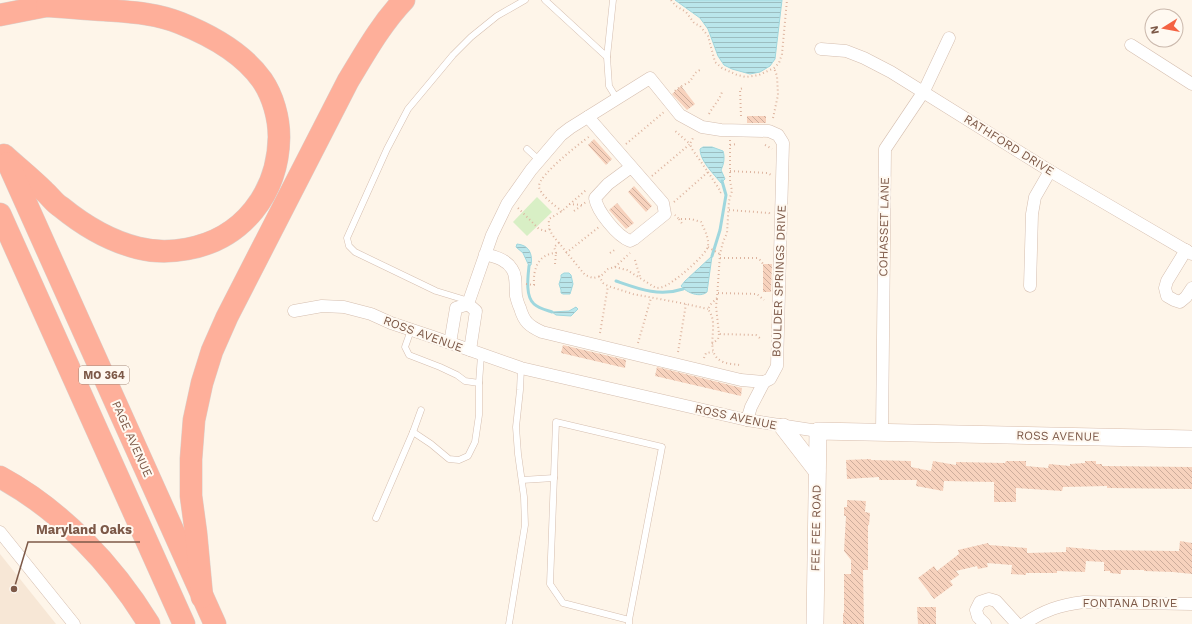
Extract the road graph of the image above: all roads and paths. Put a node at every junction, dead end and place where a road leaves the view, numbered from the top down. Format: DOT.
graph roads {
  1 [pos="76,0"];
  2 [pos="404,0"];
  3 [pos="525,0"];
  4 [pos="545,0"];
  5 [pos="613,0"];
  6 [pos="671,0"];
  7 [pos="787,0"];
  8 [pos="47,6"];
  9 [pos="0,15"];
  10 [pos="949,38"];
  11 [pos="1131,45"];
  12 [pos="821,49"];
  13 [pos="607,57"];
  14 [pos="774,68"];
  15 [pos="700,70"];
  16 [pos="1192,84"];
  17 [pos="743,88"];
  18 [pos="675,91"];
  19 [pos="924,91"];
  20 [pos="722,92"];
  21 [pos="617,99"];
  22 [pos="668,109"];
  23 [pos="709,114"];
  24 [pos="740,116"];
  25 [pos="588,117"];
  26 [pos="773,118"];
  27 [pos="674,130"];
  28 [pos="731,130"];
  29 [pos="591,135"];
  30 [pos="693,138"];
  31 [pos="626,144"];
  32 [pos="690,144"];
  33 [pos="737,144"];
  34 [pos="730,145"];
  35 [pos="765,145"];
  36 [pos="527,149"];
  37 [pos="2,150"];
  38 [pos="774,151"];
  39 [pos="539,160"];
  40 [pos="631,167"];
  41 [pos="730,171"];
  42 [pos="1050,171"];
  43 [pos="708,172"];
  44 [pos="651,176"];
  45 [pos="774,177"];
  46 [pos="586,190"];
  47 [pos="719,194"];
  48 [pos="586,201"];
  49 [pos="673,202"];
  50 [pos="569,204"];
  51 [pos="515,205"];
  52 [pos="582,205"];
  53 [pos="729,210"];
  54 [pos="562,211"];
  55 [pos="574,211"];
  56 [pos="0,214"];
  57 [pos="674,214"];
  58 [pos="774,217"];
  59 [pos="679,219"];
  60 [pos="683,226"];
  61 [pos="599,227"];
  62 [pos="550,229"];
  63 [pos="559,243"];
  64 [pos="708,246"];
  65 [pos="616,249"];
  66 [pos="1189,252"];
  67 [pos="556,253"];
  68 [pos="566,253"];
  69 [pos="610,253"];
  70 [pos="630,253"];
  71 [pos="485,254"];
  72 [pos="720,254"];
  73 [pos="720,258"];
  74 [pos="635,260"];
  75 [pos="555,264"];
  76 [pos="763,264"];
  77 [pos="615,266"];
  78 [pos="599,276"];
  79 [pos="640,277"];
  80 [pos="523,284"];
  81 [pos="608,286"];
  82 [pos="1030,286"];
  83 [pos="1192,288"];
  84 [pos="717,293"];
  85 [pos="651,298"];
  86 [pos="717,298"];
  87 [pos="764,300"];
  88 [pos="469,302"];
  89 [pos="686,304"];
  90 [pos="708,309"];
  91 [pos="294,311"];
  92 [pos="411,330"];
  93 [pos="600,333"];
  94 [pos="719,334"];
  95 [pos="761,339"];
  96 [pos="450,343"];
  97 [pos="638,343"];
  98 [pos="712,344"];
  99 [pos="470,350"];
  100 [pos="678,352"];
  101 [pos="713,352"];
  102 [pos="481,355"];
  103 [pos="704,358"];
  104 [pos="739,365"];
  105 [pos="521,368"];
  106 [pos="764,382"];
  107 [pos="479,383"];
  108 [pos="421,410"];
  109 [pos="747,420"];
  110 [pos="783,427"];
  111 [pos="818,431"];
  112 [pos="413,432"];
  113 [pos="882,433"];
  114 [pos="1192,439"];
  115 [pos="817,471"];
  116 [pos="0,477"];
  117 [pos="554,478"];
  118 [pos="522,480"];
  119 [pos="376,518"];
  120 [pos="0,532"];
  121 [pos="202,596"];
  122 [pos="1192,604"];
  123 [pos="629,622"];
  124 [pos="74,624"];
  125 [pos="149,624"];
  126 [pos="184,624"];
  127 [pos="215,624"];
  128 [pos="509,624"];
  129 [pos="815,624"];
  130 [pos="985,624"];
  131 [pos="1018,624"];
  132 [pos="1024,624"];
  1 -- 8 [label="highway"];
  2 -- 121 [label="highway"];
  3 -- 88 [label="lane"];
  4 -- 13 [label="lane"];
  5 -- 13 [label="lane"];
  6 -- 14 [label="path"];
  7 -- 14 [label="path"];
  8 -- 9 [label="highway"];
  8 -- 37 [label="highway"];
  10 -- 19 [label="street, COHASSET LANE"];
  11 -- 16 [label="street"];
  12 -- 19 [label="street, RATHFORD DRIVE"];
  13 -- 21 [label="lane"];
  14 -- 26 [label="path"];
  15 -- 18 [label="path"];
  17 -- 24 [label="path"];
  19 -- 42 [label="street, RATHFORD DRIVE"];
  19 -- 113 [label="street, COHASSET LANE"];
  20 -- 23 [label="path"];
  21 -- 25 [label="street"];
  21 -- 28 [label="street, BOULDER SPRINGS DRIVE"];
  22 -- 31 [label="path"];
  25 -- 39 [label="street"];
  25 -- 40 [label="street"];
  27 -- 32 [label="path"];
  28 -- 34 [label="path"];
  28 -- 106 [label="street, BOULDER SPRINGS DRIVE"];
  29 -- 54 [label="path"];
  30 -- 32 [label="path"];
  32 -- 43 [label="path"];
  32 -- 44 [label="path"];
  33 -- 34 [label="path"];
  34 -- 41 [label="path"];
  35 -- 38 [label="path"];
  36 -- 39 [label="lane"];
  37 -- 121 [label="highway, PAGE AVENUE / MO 364"];
  39 -- 71 [label="street"];
  40 -- 40 [label="street"];
  41 -- 45 [label="path"];
  41 -- 53 [label="path"];
  42 -- 66 [label="street, RATHFORD DRIVE"];
  42 -- 82 [label="street"];
  43 -- 47 [label="path"];
  43 -- 49 [label="path"];
  46 -- 50 [label="path"];
  48 -- 52 [label="path"];
  50 -- 52 [label="path"];
  50 -- 54 [label="path"];
  51 -- 62 [label="path"];
  52 -- 55 [label="path"];
  53 -- 58 [label="path"];
  53 -- 72 [label="path"];
  54 -- 62 [label="path"];
  56 -- 126 [label="highway, MO 364"];
  57 -- 59 [label="path"];
  59 -- 60 [label="path"];
  59 -- 64 [label="path"];
  61 -- 68 [label="path"];
  62 -- 63 [label="path"];
  63 -- 67 [label="path"];
  63 -- 68 [label="path"];
  64 -- 72 [label="path"];
  64 -- 79 [label="path"];
  65 -- 69 [label="path"];
  66 -- 83 [label="street"];
  67 -- 75 [label="path"];
  67 -- 80 [label="path"];
  68 -- 78 [label="path"];
  70 -- 77 [label="path"];
  71 -- 88 [label="street"];
  71 -- 106 [label="street"];
  72 -- 73 [label="path"];
  73 -- 76 [label="path"];
  73 -- 84 [label="path"];
  74 -- 79 [label="path"];
  77 -- 78 [label="path"];
  77 -- 79 [label="path"];
  78 -- 81 [label="path"];
  81 -- 85 [label="path"];
  81 -- 93 [label="path"];
  84 -- 86 [label="path"];
  84 -- 87 [label="path"];
  85 -- 89 [label="path"];
  85 -- 97 [label="path"];
  86 -- 90 [label="path"];
  86 -- 94 [label="path"];
  88 -- 96 [label="street"];
  88 -- 99 [label="street"];
  89 -- 90 [label="path"];
  89 -- 100 [label="path"];
  90 -- 98 [label="path"];
  91 -- 92 [label="street, ROSS AVENUE"];
  92 -- 96 [label="street, ROSS AVENUE"];
  92 -- 107 [label="lane"];
  94 -- 95 [label="path"];
  94 -- 98 [label="path"];
  96 -- 99 [label="street, ROSS AVENUE"];
  98 -- 101 [label="path"];
  99 -- 102 [label="street, ROSS AVENUE"];
  101 -- 103 [label="path"];
  101 -- 104 [label="path"];
  102 -- 105 [label="street, ROSS AVENUE"];
  102 -- 107 [label="lane"];
  105 -- 109 [label="street, ROSS AVENUE"];
  105 -- 118 [label="lane"];
  106 -- 109 [label="street, BOULDER SPRINGS DRIVE"];
  107 -- 112 [label="lane"];
  108 -- 112 [label="lane"];
  109 -- 110 [label="street, ROSS AVENUE"];
  110 -- 111 [label="street, ROSS AVENUE"];
  110 -- 115 [label="street"];
  111 -- 113 [label="street, ROSS AVENUE"];
  111 -- 115 [label="street, FEE FEE ROAD"];
  112 -- 119 [label="lane"];
  113 -- 114 [label="street, ROSS AVENUE"];
  115 -- 129 [label="street, FEE FEE ROAD"];
  116 -- 125 [label="highway"];
  117 -- 118 [label="lane"];
  117 -- 123 [label="lane"];
  117 -- 123 [label="lane"];
  118 -- 128 [label="lane"];
  120 -- 124 [label="street"];
  121 -- 127 [label="highway, PAGE AVENUE / MO 364"];
  122 -- 132 [label="street, FONTANA DRIVE"];
  130 -- 131 [label="street"];
}
